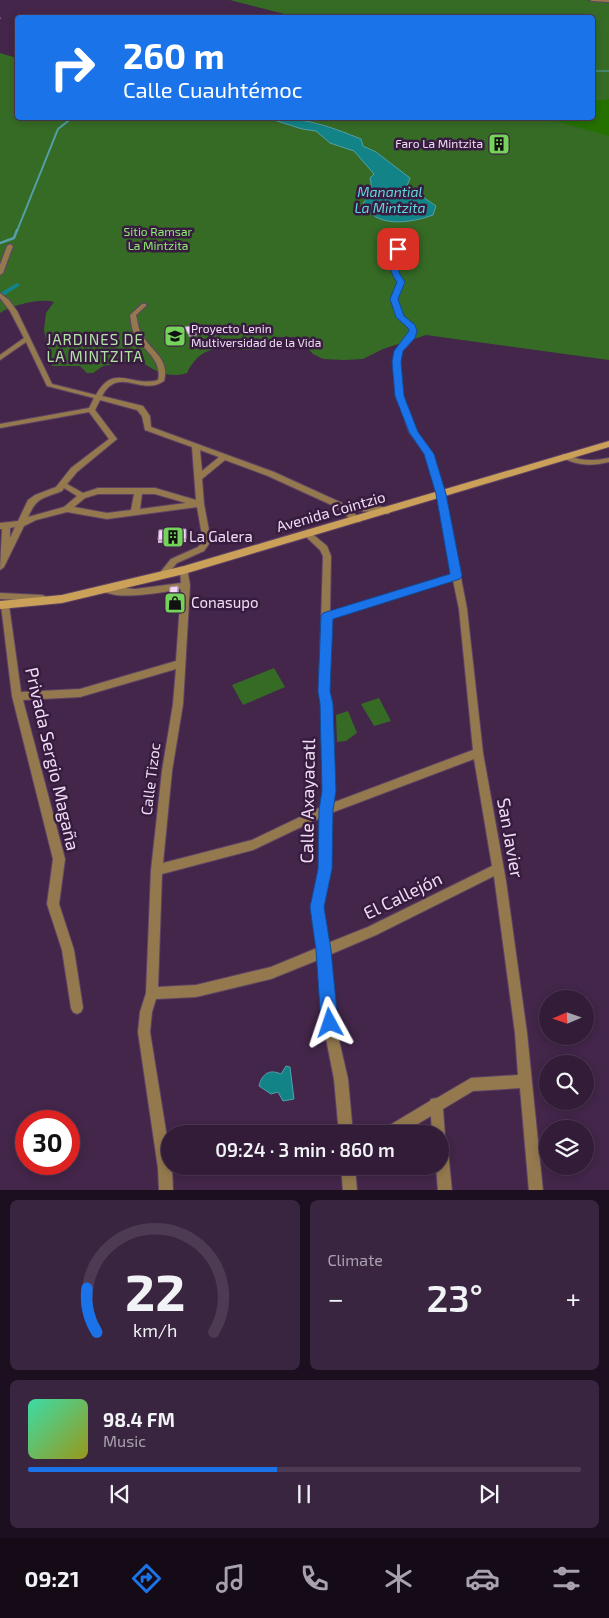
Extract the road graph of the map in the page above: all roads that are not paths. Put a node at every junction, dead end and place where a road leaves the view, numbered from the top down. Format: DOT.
graph roads {
  1 [pos="592,0"];
  2 [pos="609,1"];
  3 [pos="394,241"];
  4 [pos="10,246"];
  5 [pos="0,273"];
  6 [pos="1,295"];
  7 [pos="144,305"];
  8 [pos="26,339"];
  9 [pos="0,358"];
  10 [pos="99,398"];
  11 [pos="92,410"];
  12 [pos="0,426"];
  13 [pos="609,444"];
  14 [pos="196,446"];
  15 [pos="225,456"];
  16 [pos="566,456"];
  17 [pos="609,460"];
  18 [pos="198,478"];
  19 [pos="64,485"];
  20 [pos="138,491"];
  21 [pos="441,494"];
  22 [pos="82,496"];
  23 [pos="200,504"];
  24 [pos="67,509"];
  25 [pos="346,509"];
  26 [pos="389,511"];
  27 [pos="135,513"];
  28 [pos="358,520"];
  29 [pos="21,524"];
  30 [pos="3,526"];
  31 [pos="308,534"];
  32 [pos="5,556"];
  33 [pos="0,567"];
  34 [pos="184,570"];
  35 [pos="162,575"];
  36 [pos="456,576"];
  37 [pos="186,585"];
  38 [pos="105,589"];
  39 [pos="2,602"];
  40 [pos="327,616"];
  41 [pos="180,664"];
  42 [pos="17,696"];
  43 [pos="478,753"];
  44 [pos="326,810"];
  45 [pos="497,869"];
  46 [pos="157,870"];
  47 [pos="324,950"];
  48 [pos="152,993"];
  49 [pos="76,1008"];
  50 [pos="525,1081"];
  51 [pos="436,1104"];
  52 [pos="161,1125"];
  53 [pos="345,1125"];
  54 [pos="401,1125"];
  55 [pos="438,1125"];
  56 [pos="168,1175"];
  57 [pos="349,1175"];
  58 [pos="443,1175"];
  59 [pos="166,1190"];
  60 [pos="350,1190"];
  61 [pos="445,1190"];
  62 [pos="536,1190"];
  1 -- 2 [label="street"];
  3 -- 21 [label="street"];
  4 -- 5 [label="street"];
  6 -- 8 [label="street"];
  7 -- 10 [label="street"];
  8 -- 9 [label="street"];
  8 -- 10 [label="street"];
  10 -- 11 [label="street"];
  10 -- 14 [label="street"];
  11 -- 12 [label="street"];
  11 -- 19 [label="street"];
  13 -- 16 [label="main road, Avenida Cointzio"];
  14 -- 15 [label="street"];
  14 -- 18 [label="street"];
  15 -- 18 [label="street"];
  15 -- 25 [label="street"];
  16 -- 17 [label="street"];
  16 -- 21 [label="main road, Avenida Cointzio"];
  18 -- 23 [label="street"];
  19 -- 22 [label="street"];
  19 -- 29 [label="street"];
  20 -- 22 [label="street"];
  20 -- 23 [label="street"];
  20 -- 27 [label="street"];
  21 -- 26 [label="main road, Avenida Cointzio"];
  21 -- 36 [label="street, San Javier"];
  22 -- 24 [label="street"];
  23 -- 27 [label="street"];
  23 -- 35 [label="street"];
  24 -- 27 [label="street"];
  24 -- 29 [label="street"];
  25 -- 26 [label="street"];
  25 -- 28 [label="street"];
  26 -- 28 [label="main road, Avenida Cointzio"];
  28 -- 31 [label="main road, Avenida Cointzio"];
  29 -- 30 [label="street"];
  29 -- 32 [label="street"];
  30 -- 32 [label="street"];
  31 -- 34 [label="main road, Avenida Cointzio"];
  31 -- 40 [label="street, Calle Axayacatl"];
  32 -- 33 [label="street"];
  34 -- 35 [label="main road, Avenida Cointzio"];
  34 -- 37 [label="street, Calle Tizoc"];
  35 -- 38 [label="main road, Avenida Cointzio"];
  36 -- 40 [label="street"];
  36 -- 43 [label="street, San Javier"];
  37 -- 38 [label="street"];
  37 -- 41 [label="street, Calle Tizoc"];
  38 -- 39 [label="main road, Avenida Cointzio"];
  39 -- 42 [label="street, Privada Sergio Magaña"];
  40 -- 44 [label="street, Calle Axayacatl"];
  41 -- 42 [label="street"];
  41 -- 46 [label="street, Calle Tizoc"];
  42 -- 49 [label="street, Privada Sergio Magaña"];
  43 -- 44 [label="street"];
  43 -- 45 [label="street, San Javier"];
  44 -- 46 [label="street"];
  44 -- 47 [label="street, Calle Axayacatl"];
  45 -- 47 [label="street, El Callejón"];
  45 -- 50 [label="street, San Javier"];
  46 -- 48 [label="street, Calle Tizoc"];
  47 -- 48 [label="street"];
  47 -- 53 [label="street, Calle Axayacatl"];
  48 -- 52 [label="street, Calle Tizoc"];
  50 -- 51 [label="street"];
  50 -- 62 [label="street, San Javier"];
  51 -- 54 [label="street"];
  51 -- 55 [label="street"];
  56 -- 59 [label="street"];
  57 -- 60 [label="street"];
  58 -- 61 [label="street"];
}
